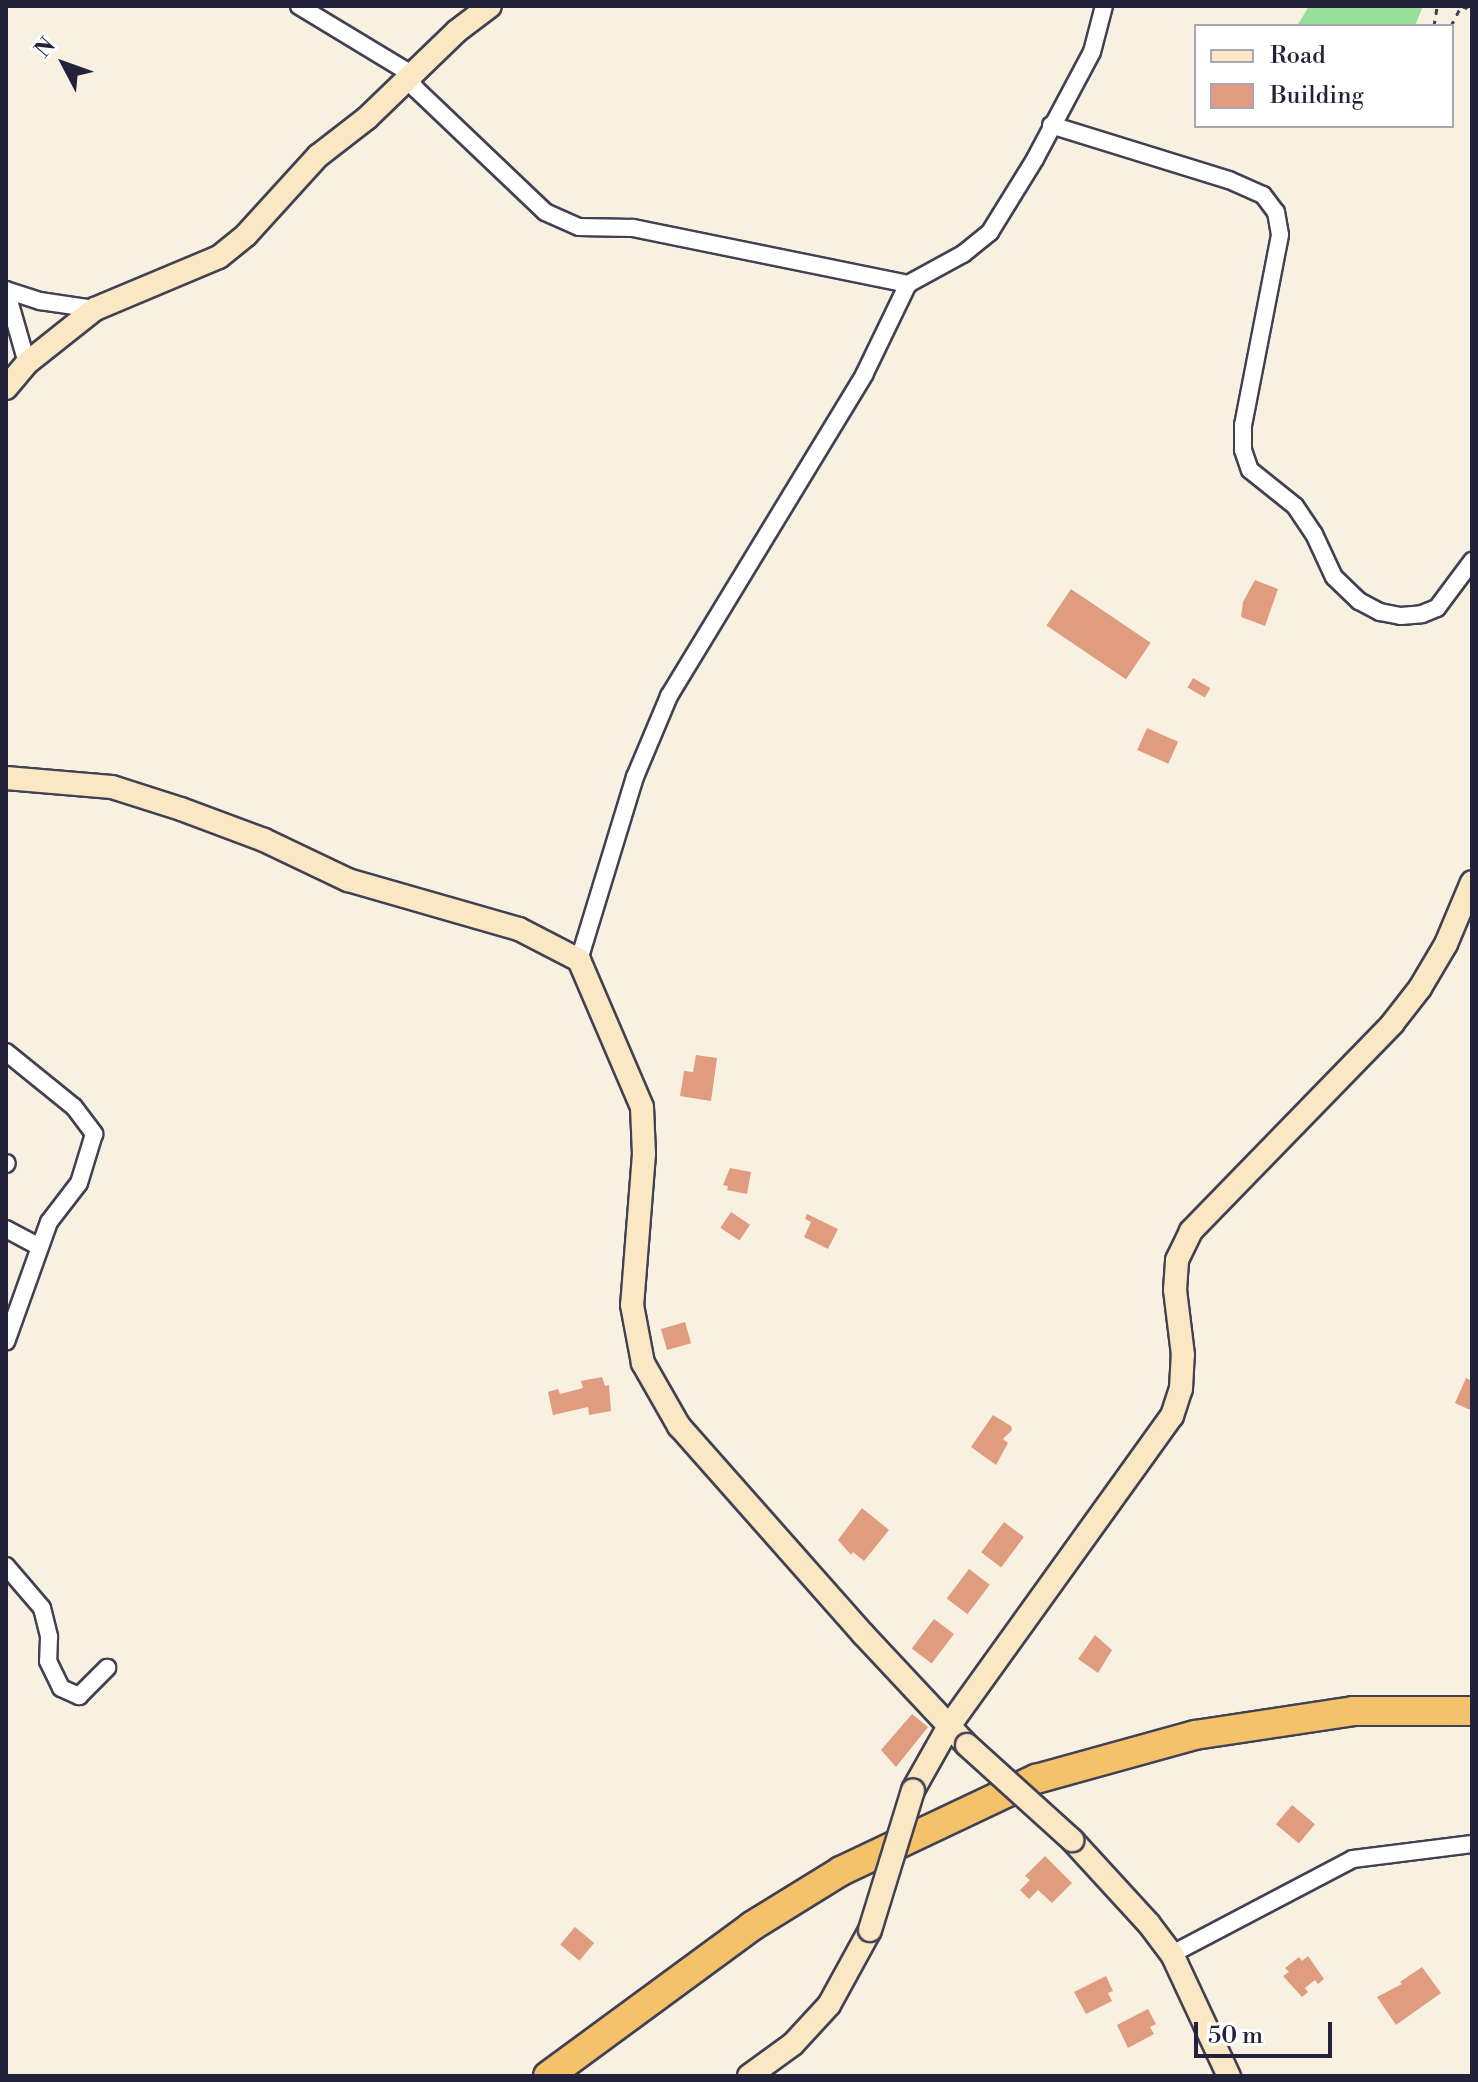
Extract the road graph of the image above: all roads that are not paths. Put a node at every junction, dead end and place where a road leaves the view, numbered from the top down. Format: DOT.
graph roads {
  1 [pos="299,6"];
  2 [pos="490,6"];
  3 [pos="1104,6"];
  4 [pos="409,81"];
  5 [pos="1051,125"];
  6 [pos="908,284"];
  7 [pos="95,309"];
  8 [pos="27,363"];
  9 [pos="6,388"];
  10 [pos="1472,561"];
  11 [pos="6,778"];
  12 [pos="1472,882"];
  13 [pos="579,960"];
  14 [pos="6,1052"];
  15 [pos="6,1229"];
  16 [pos="40,1247"];
  17 [pos="6,1342"];
  18 [pos="6,1566"];
  19 [pos="107,1668"];
  20 [pos="1472,1711"];
  21 [pos="949,1726"];
  22 [pos="1472,1844"];
  23 [pos="1172,1954"];
  24 [pos="548,2076"];
  25 [pos="749,2076"];
  26 [pos="1229,2076"];
  1 -- 4 [label="street"];
  2 -- 4 [label="street"];
  3 -- 5 [label="street"];
  4 -- 6 [label="street"];
  4 -- 7 [label="street"];
  5 -- 6 [label="street"];
  5 -- 10 [label="street"];
  6 -- 13 [label="street"];
  7 -- 8 [label="street"];
  7 -- 8 [label="street"];
  8 -- 9 [label="street"];
  11 -- 13 [label="street"];
  12 -- 21 [label="street"];
  13 -- 21 [label="street"];
  14 -- 16 [label="street"];
  15 -- 16 [label="street"];
  16 -- 17 [label="street"];
  18 -- 19 [label="street"];
  20 -- 24 [label="highway"];
  21 -- 23 [label="street, bridge"];
  21 -- 25 [label="street, bridge"];
  22 -- 23 [label="street"];
  23 -- 26 [label="street"];
}
